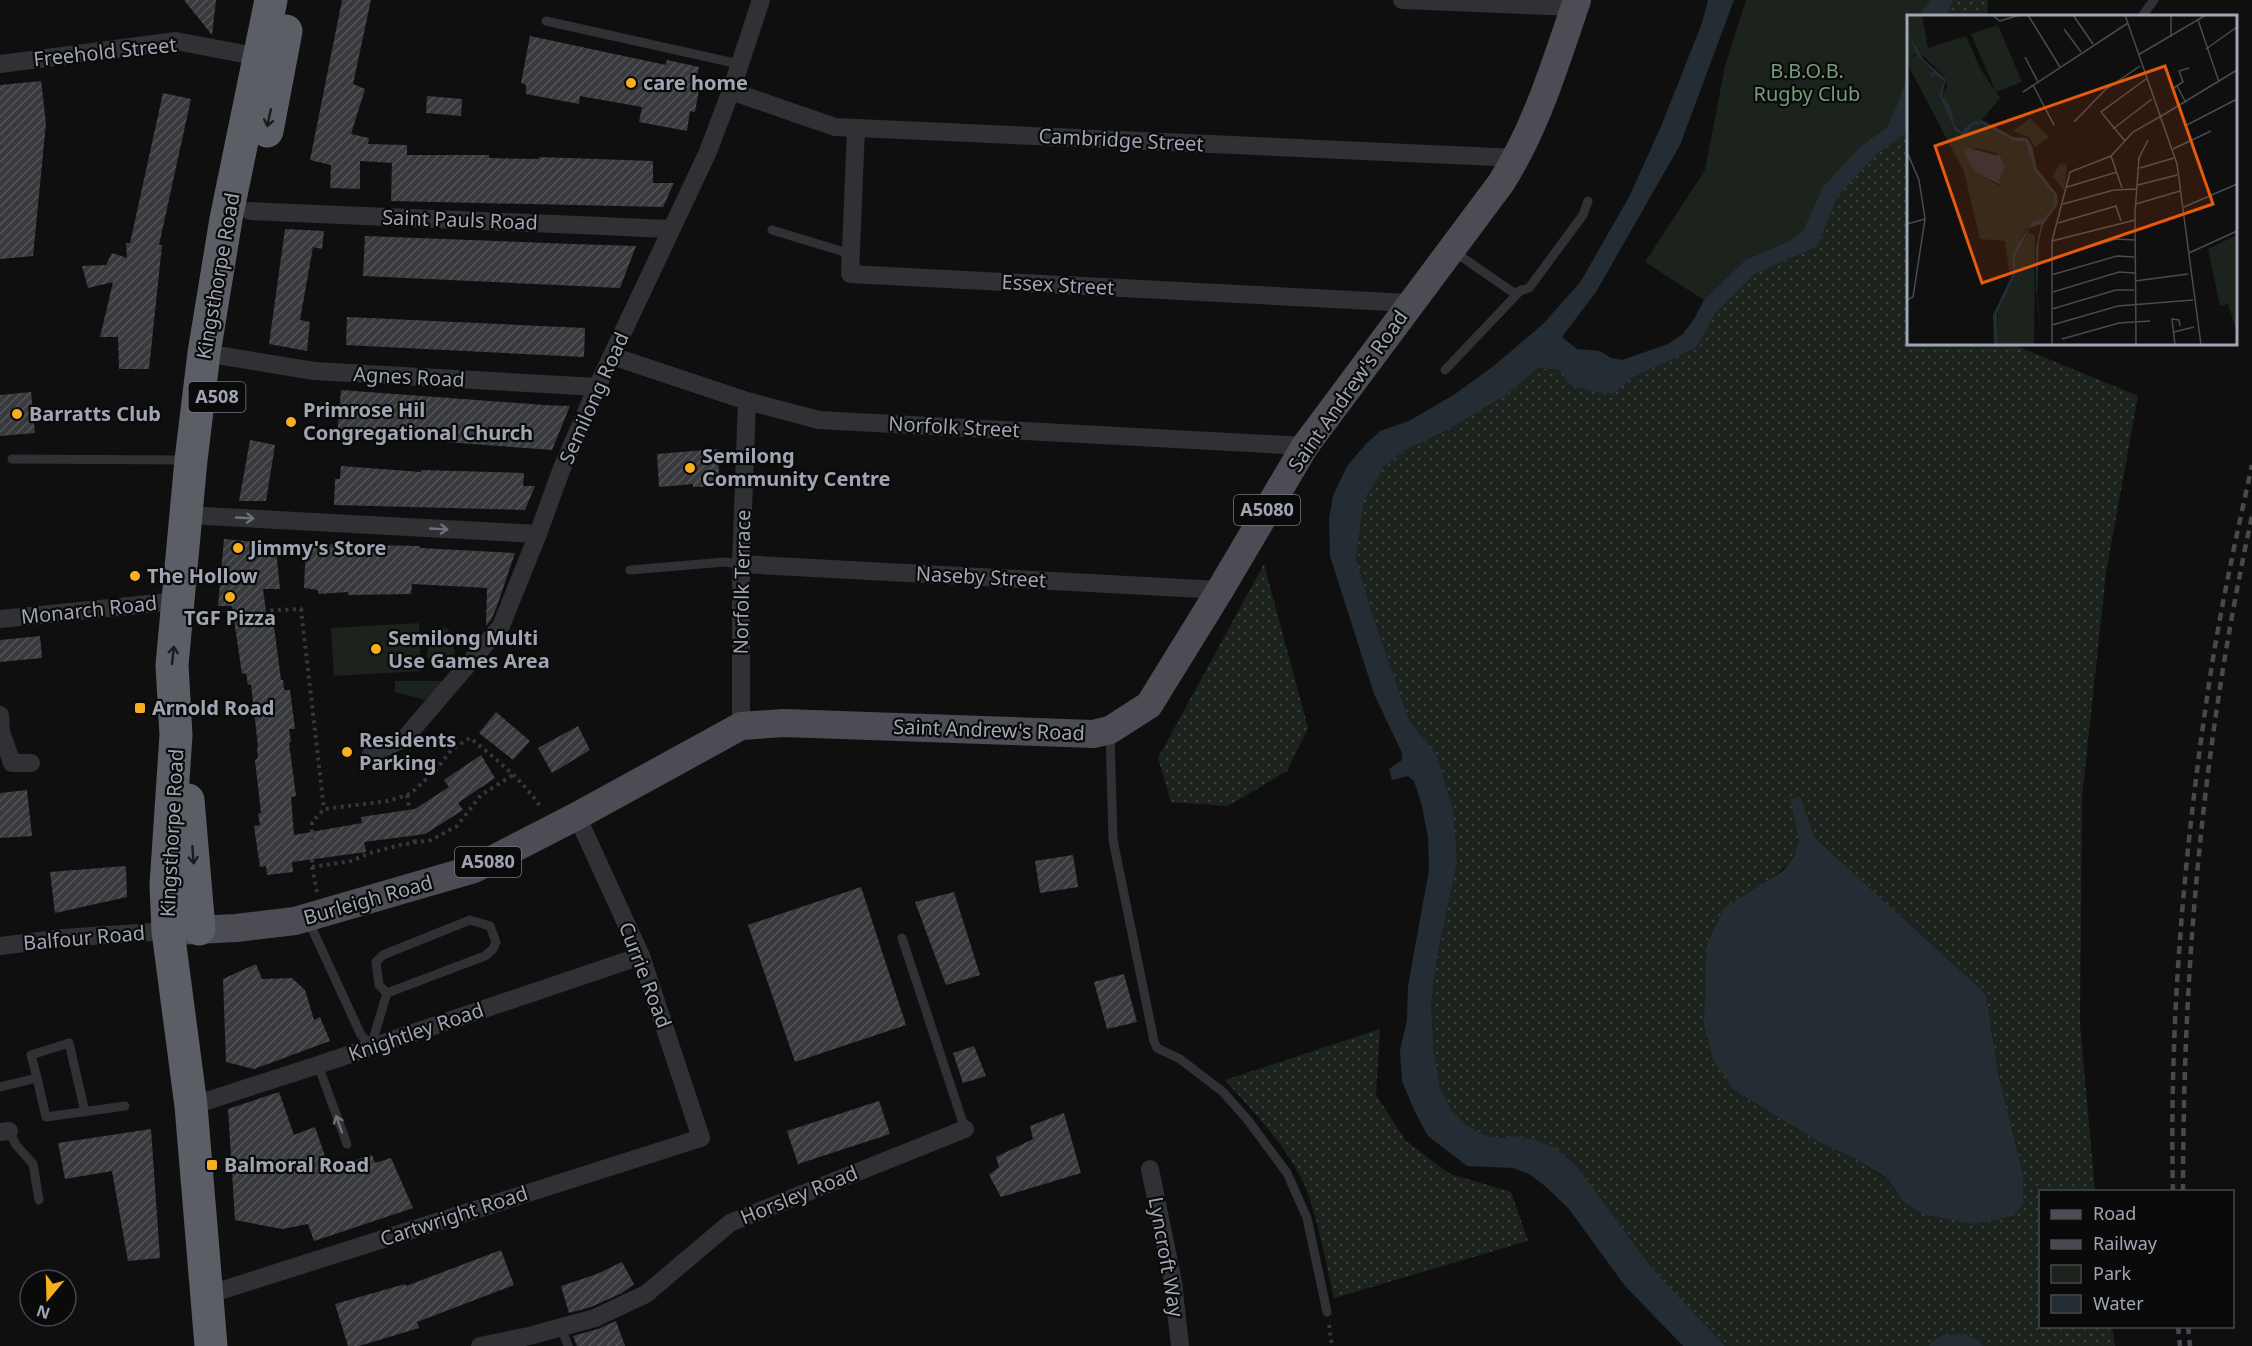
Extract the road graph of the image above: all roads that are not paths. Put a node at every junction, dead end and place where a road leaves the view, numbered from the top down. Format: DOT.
graph roads {
  1 [pos="271,0"];
  2 [pos="292,0"];
  3 [pos="761,0"];
  4 [pos="1402,0"];
  5 [pos="2154,0"];
  6 [pos="1575,4"];
  7 [pos="2143,15"];
  8 [pos="546,21"];
  9 [pos="275,50"];
  10 [pos="0,64"];
  11 [pos="739,64"];
  12 [pos="731,91"];
  13 [pos="856,128"];
  14 [pos="1517,158"];
  15 [pos="1588,201"];
  16 [pos="250,211"];
  17 [pos="670,229"];
  18 [pos="772,230"];
  19 [pos="1451,250"];
  20 [pos="851,254"];
  21 [pos="1521,290"];
  22 [pos="1410,303"];
  23 [pos="223,356"];
  24 [pos="612,356"];
  25 [pos="1445,370"];
  26 [pos="597,387"];
  27 [pos="747,401"];
  28 [pos="1305,446"];
  29 [pos="12,459"];
  30 [pos="191,460"];
  31 [pos="195,515"];
  32 [pos="538,534"];
  33 [pos="741,564"];
  34 [pos="630,570"];
  35 [pos="1220,590"];
  36 [pos="188,607"];
  37 [pos="0,619"];
  38 [pos="0,715"];
  39 [pos="784,723"];
  40 [pos="741,726"];
  41 [pos="1110,730"];
  42 [pos="370,754"];
  43 [pos="31,763"];
  44 [pos="6,766"];
  45 [pos="566,822"];
  46 [pos="313,916"];
  47 [pos="183,930"];
  48 [pos="903,938"];
  49 [pos="0,946"];
  50 [pos="641,956"];
  51 [pos="387,993"];
  52 [pos="371,1046"];
  53 [pos="318,1065"];
  54 [pos="36,1078"];
  55 [pos="0,1087"];
  56 [pos="125,1106"];
  57 [pos="191,1106"];
  58 [pos="85,1112"];
  59 [pos="965,1129"];
  60 [pos="5,1131"];
  61 [pos="701,1138"];
  62 [pos="347,1144"];
  63 [pos="1150,1169"];
  64 [pos="39,1200"];
  65 [pos="207,1295"];
  66 [pos="1328,1312"];
  67 [pos="561,1327"];
  68 [pos="211,1346"];
  69 [pos="480,1346"];
  70 [pos="568,1346"];
  71 [pos="1180,1346"];
  1 -- 9 [label="highway, Kingsthorpe Road / A508"];
  2 -- 9 [label="highway, A508"];
  3 -- 11 [label="street, Semilong Road"];
  4 -- 6 [label="street"];
  5 -- 7 [label="lane"];
  6 -- 14 [label="main road, Saint Andrew's Road / A5080"];
  8 -- 11 [label="lane"];
  9 -- 10 [label="street, Freehold Street"];
  9 -- 16 [label="highway, Kingsthorpe Road / A508, one-way"];
  9 -- 30 [label="highway, Kingsthorpe Road / A508"];
  11 -- 12 [label="street, Semilong Road"];
  12 -- 13 [label="street, Cambridge Street"];
  12 -- 17 [label="street, Semilong Road"];
  13 -- 14 [label="street, Cambridge Street"];
  13 -- 20 [label="street, Essex Street"];
  14 -- 19 [label="main road, Saint Andrew's Road / A5080"];
  15 -- 21 [label="lane"];
  16 -- 17 [label="street, Saint Pauls Road"];
  16 -- 23 [label="highway, Kingsthorpe Road / A508"];
  17 -- 24 [label="street, Semilong Road"];
  18 -- 20 [label="lane"];
  19 -- 21 [label="lane"];
  19 -- 22 [label="main road, Saint Andrew's Road / A5080"];
  20 -- 22 [label="street, Essex Street"];
  21 -- 25 [label="lane"];
  22 -- 28 [label="main road, Saint Andrew's Road / A5080"];
  23 -- 26 [label="street, Agnes Road"];
  23 -- 31 [label="highway, Kingsthorpe Road / A508"];
  24 -- 26 [label="street, Semilong Road"];
  24 -- 27 [label="street, Norfolk Street"];
  26 -- 32 [label="street, Semilong Road"];
  27 -- 28 [label="street, Norfolk Street"];
  27 -- 33 [label="street, Norfolk Terrace"];
  28 -- 35 [label="main road, Saint Andrew's Road / A5080"];
  29 -- 30 [label="lane"];
  30 -- 31 [label="highway, Kingsthorpe Road / A508"];
  31 -- 32 [label="street, one-way"];
  31 -- 36 [label="highway, Kingsthorpe Road / A508"];
  32 -- 42 [label="street, Semilong Road"];
  33 -- 34 [label="lane"];
  33 -- 35 [label="street, Naseby Street"];
  33 -- 40 [label="street, Norfolk Terrace"];
  35 -- 41 [label="main road, Saint Andrew's Road / A5080"];
  36 -- 37 [label="street, Monarch Road"];
  36 -- 47 [label="highway, Kingsthorpe Road / A508"];
  38 -- 44 [label="street"];
  39 -- 40 [label="main road, Burleigh Road / A5080"];
  39 -- 41 [label="main road, Saint Andrew's Road / A5080"];
  40 -- 45 [label="main road, Burleigh Road / A5080"];
  41 -- 66 [label="lane"];
  43 -- 44 [label="street"];
  45 -- 46 [label="main road, Burleigh Road / A5080"];
  45 -- 50 [label="street, Currie Road"];
  46 -- 47 [label="main road, Burleigh Road / A5080"];
  46 -- 52 [label="lane"];
  47 -- 49 [label="street, Balfour Road"];
  47 -- 57 [label="highway, A508"];
  48 -- 59 [label="lane"];
  50 -- 52 [label="street, Knightley Road"];
  50 -- 61 [label="street, Currie Road"];
  51 -- 51 [label="lane"];
  51 -- 52 [label="lane"];
  52 -- 53 [label="street, Knightley Road"];
  53 -- 57 [label="street, Knightley Road"];
  62 -- 53 [label="lane, one-way"];
  54 -- 55 [label="lane"];
  54 -- 58 [label="lane"];
  54 -- 58 [label="lane"];
  56 -- 58 [label="lane"];
  57 -- 65 [label="highway, A508"];
  59 -- 67 [label="street, Horsley Road"];
  60 -- 64 [label="lane"];
  61 -- 65 [label="street, Cartwright Road"];
  63 -- 71 [label="street, Lyncroft Way"];
  65 -- 68 [label="highway, A508"];
  67 -- 69 [label="street, Horsley Road"];
  67 -- 70 [label="lane"];
}
